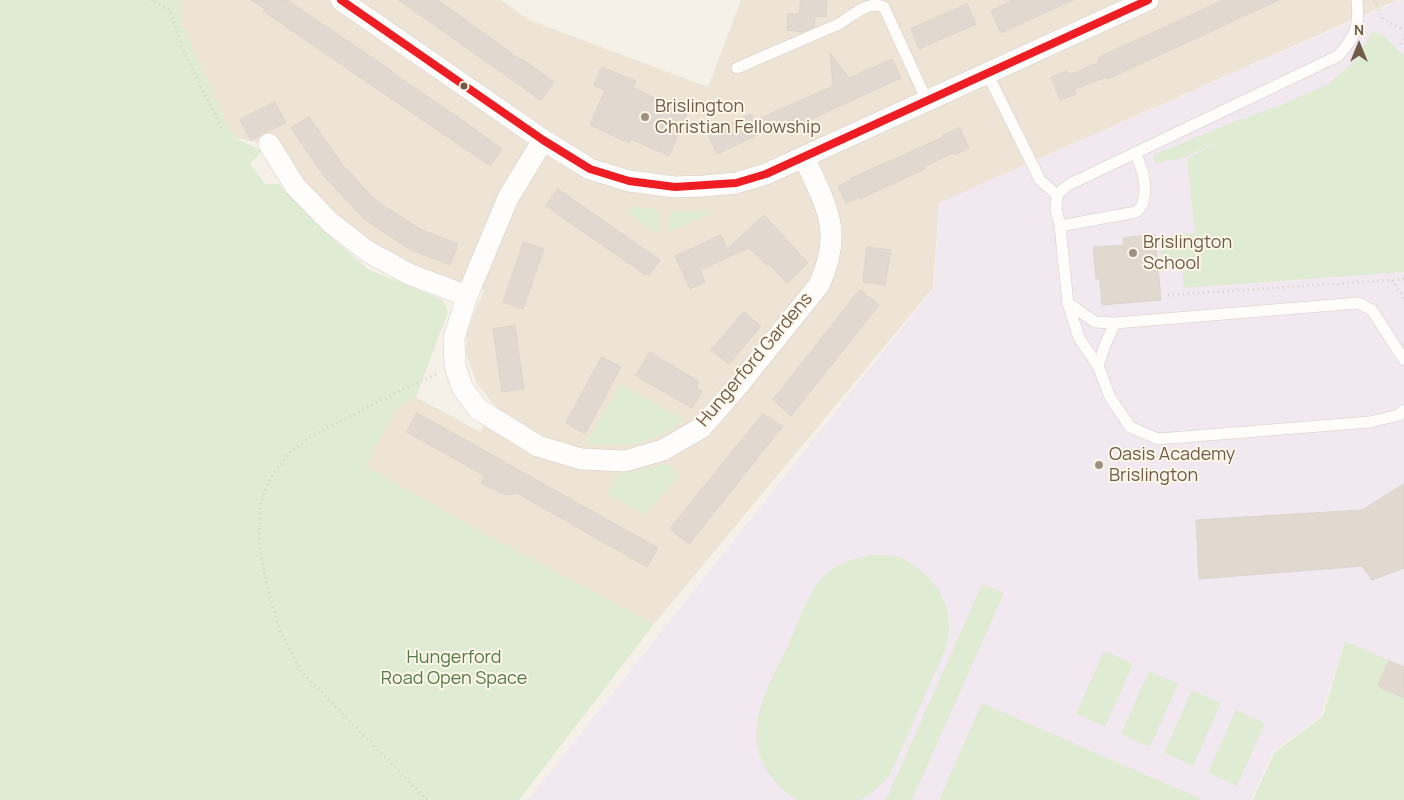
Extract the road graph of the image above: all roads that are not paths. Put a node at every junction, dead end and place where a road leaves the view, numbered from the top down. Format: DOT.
graph roads {
  1 [pos="341,0"];
  2 [pos="1148,0"];
  3 [pos="1357,0"];
  4 [pos="737,68"];
  5 [pos="987,74"];
  6 [pos="927,101"];
  7 [pos="543,140"];
  8 [pos="270,144"];
  9 [pos="1135,153"];
  10 [pos="804,157"];
  11 [pos="1057,195"];
  12 [pos="1060,226"];
  13 [pos="466,296"];
  14 [pos="1068,303"];
  15 [pos="1115,323"];
  16 [pos="1404,360"];
  17 [pos="1098,366"];
  18 [pos="1404,410"];
  1 -- 7 [label="street"];
  2 -- 5 [label="street"];
  3 -- 9 [label="lane"];
  4 -- 6 [label="lane"];
  5 -- 6 [label="street"];
  5 -- 11 [label="lane"];
  6 -- 10 [label="street"];
  7 -- 10 [label="street"];
  7 -- 13 [label="street, Hungerford Gardens"];
  8 -- 13 [label="street"];
  9 -- 11 [label="lane"];
  9 -- 12 [label="lane"];
  10 -- 13 [label="street, Hungerford Gardens"];
  11 -- 12 [label="lane"];
  12 -- 14 [label="lane"];
  14 -- 15 [label="lane"];
  14 -- 17 [label="lane"];
  15 -- 16 [label="lane"];
  15 -- 17 [label="lane"];
  17 -- 18 [label="lane"];
}
